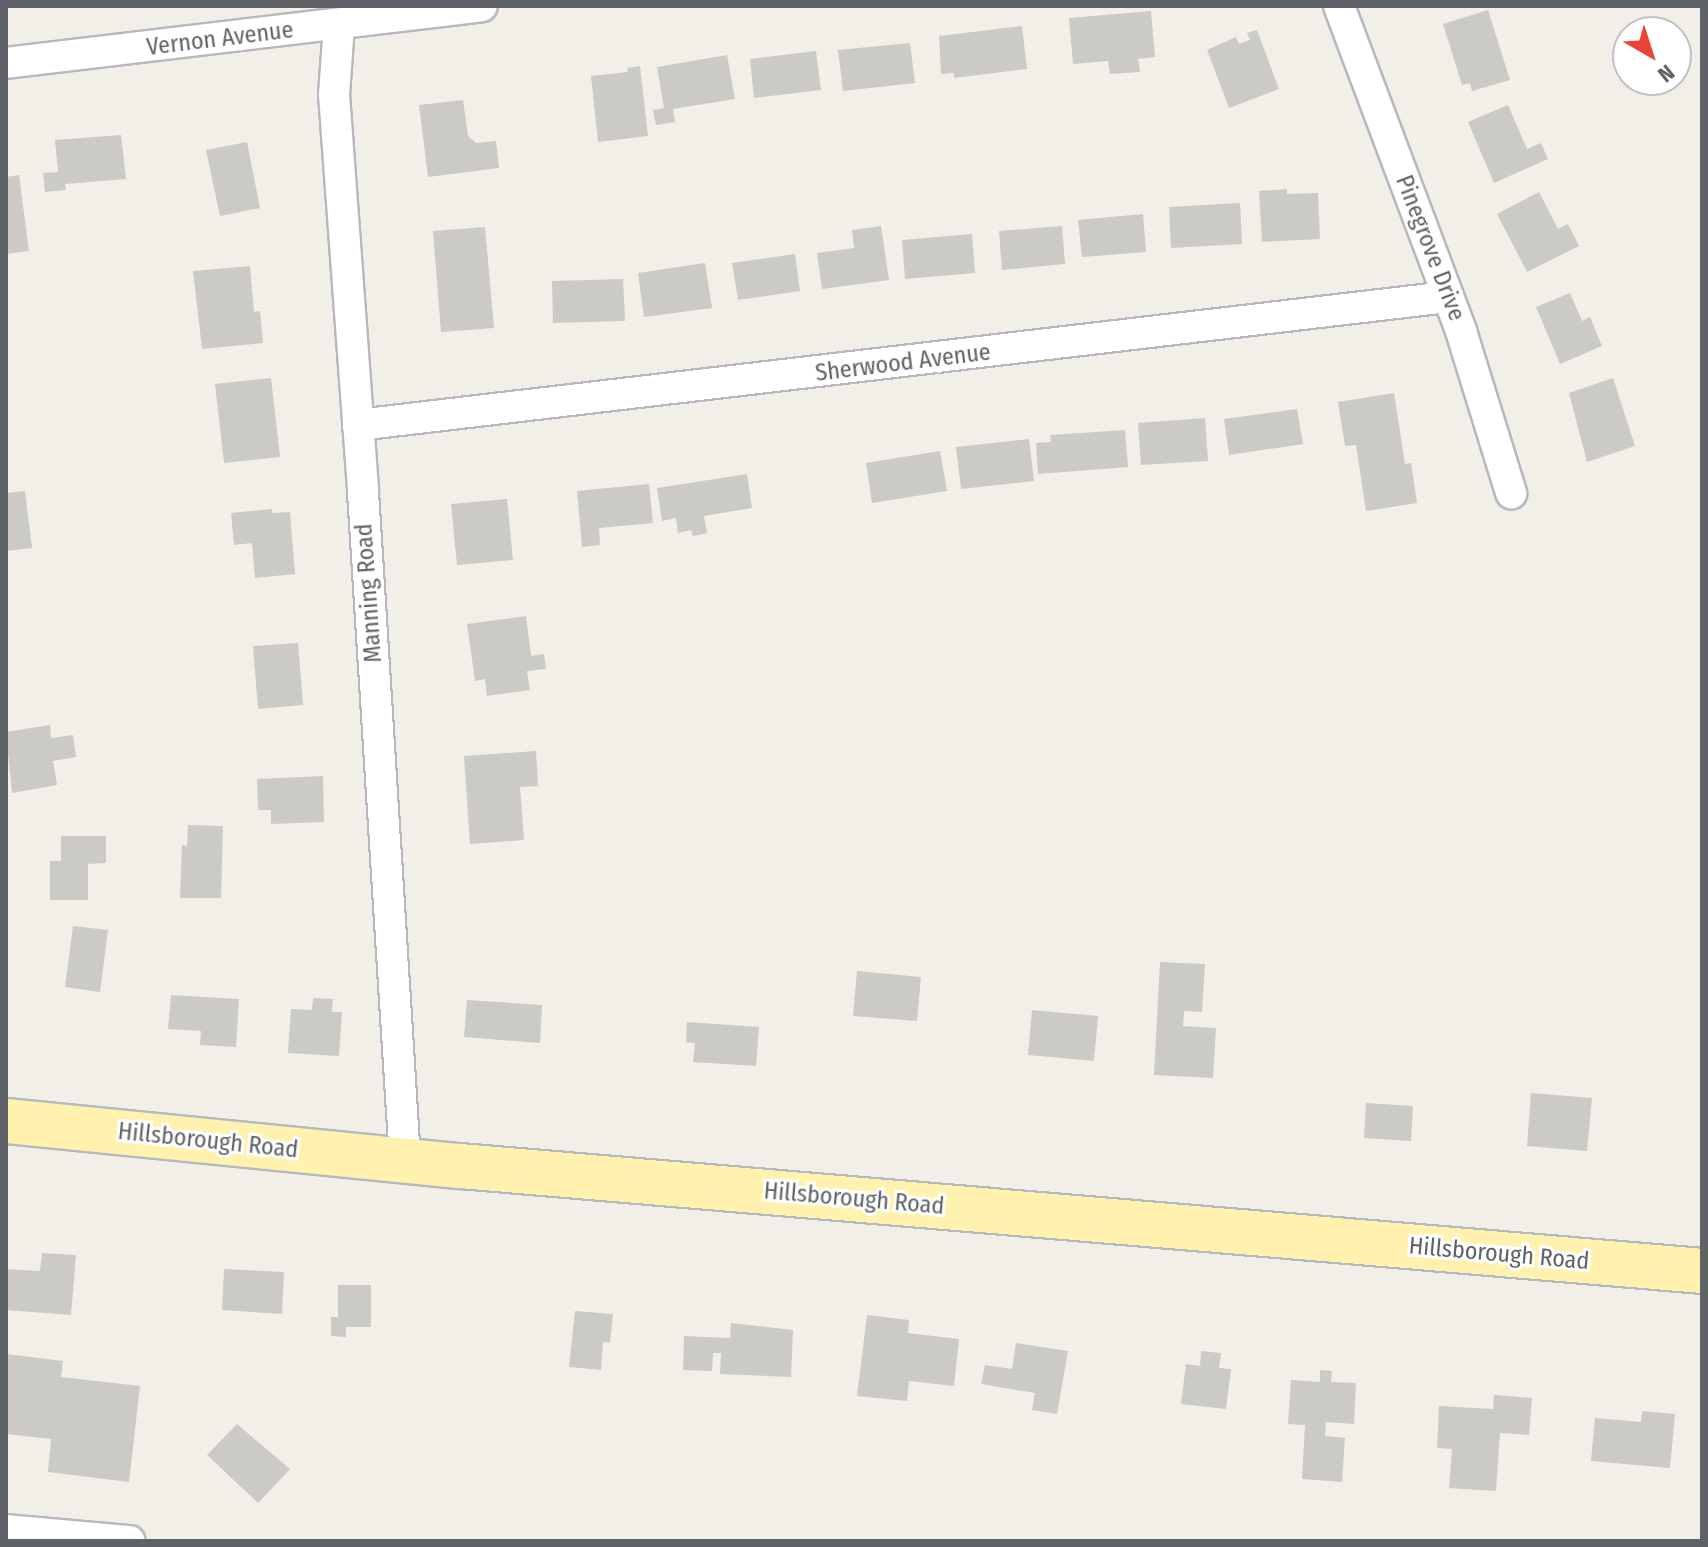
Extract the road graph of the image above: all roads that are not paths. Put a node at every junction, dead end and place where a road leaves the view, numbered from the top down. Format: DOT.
graph roads {
  1 [pos="482,6"];
  2 [pos="1339,6"];
  3 [pos="433,9"];
  4 [pos="339,25"];
  5 [pos="6,63"];
  6 [pos="1448,297"];
  7 [pos="358,425"];
  8 [pos="1511,493"];
  9 [pos="6,1121"];
  10 [pos="405,1160"];
  11 [pos="1702,1271"];
  12 [pos="6,1530"];
  13 [pos="130,1541"];
  1 -- 3 [label="street, Vernon Avenue"];
  2 -- 6 [label="street, Pinegrove Drive"];
  3 -- 4 [label="street, Vernon Avenue"];
  4 -- 5 [label="street, Vernon Avenue"];
  4 -- 7 [label="street, Manning Road"];
  6 -- 7 [label="street, Sherwood Avenue"];
  6 -- 8 [label="street, Pinegrove Drive"];
  7 -- 10 [label="street, Manning Road"];
  9 -- 10 [label="main road, Hillsborough Road"];
  10 -- 11 [label="main road, Hillsborough Road"];
  12 -- 13 [label="street"];
}
